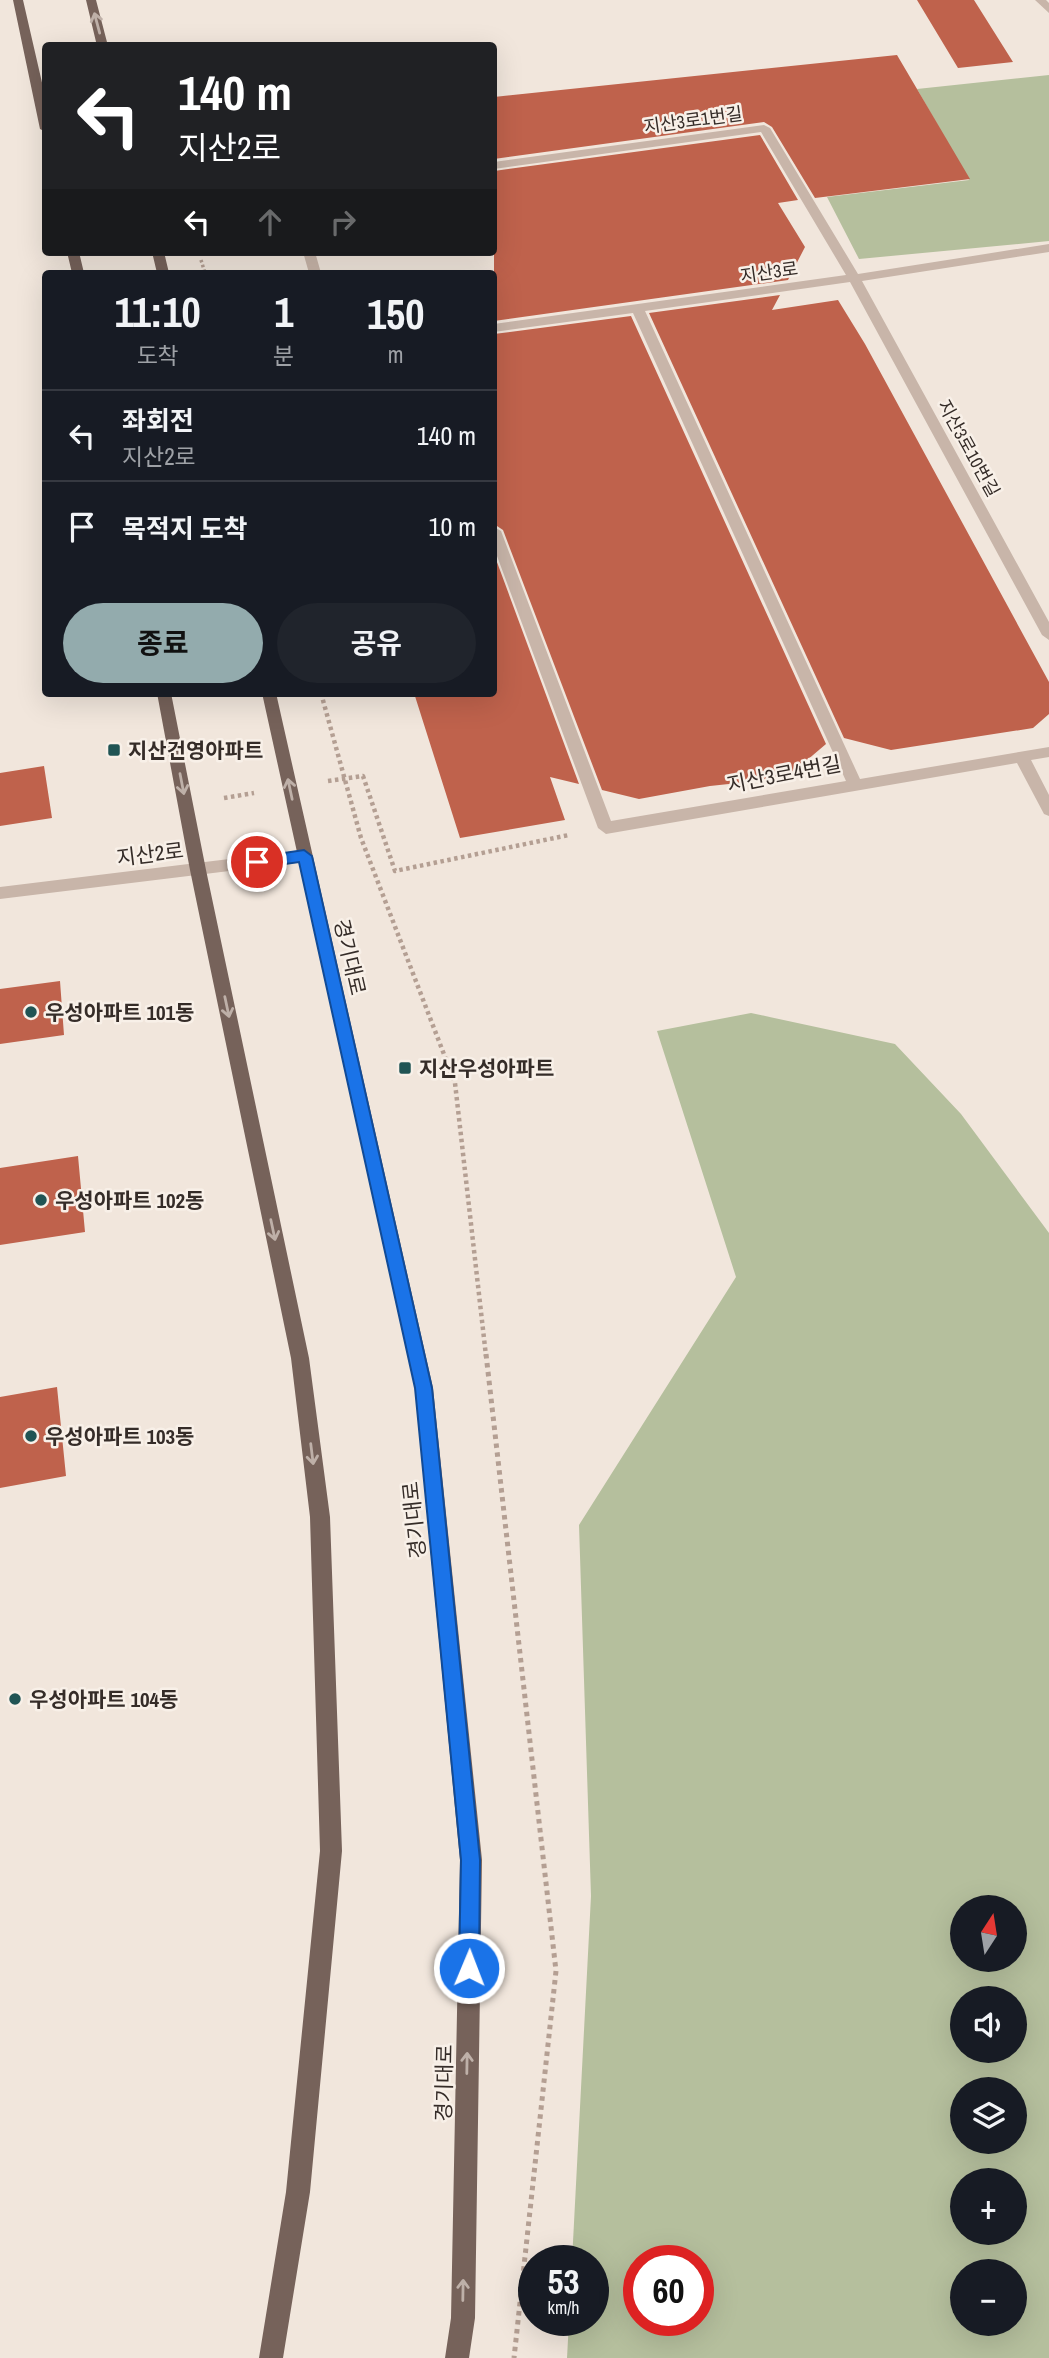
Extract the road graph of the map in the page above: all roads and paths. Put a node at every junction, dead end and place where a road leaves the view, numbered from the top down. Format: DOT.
graph roads {
  1 [pos="18,0"];
  2 [pos="92,0"];
  3 [pos="1040,0"];
  4 [pos="1049,10"];
  5 [pos="102,42"];
  6 [pos="42,111"];
  7 [pos="497,165"];
  8 [pos="1049,248"];
  9 [pos="854,278"];
  10 [pos="636,308"];
  11 [pos="497,328"];
  12 [pos="497,539"];
  13 [pos="1049,635"];
  14 [pos="165,697"];
  15 [pos="270,697"];
  16 [pos="322,697"];
  17 [pos="1049,752"];
  18 [pos="1021,757"];
  19 [pos="345,778"];
  20 [pos="855,784"];
  21 [pos="289,787"];
  22 [pos="186,804"];
  23 [pos="1049,810"];
  24 [pos="606,828"];
  25 [pos="304,856"];
  26 [pos="198,870"];
  27 [pos="0,893"];
  28 [pos="271,2358"];
  29 [pos="457,2358"];
  30 [pos="514,2358"];
  1 -- 6 [label="main road"];
  5 -- 2 [label="main road, one-way"];
  3 -- 4 [label="street"];
  7 -- 9 [label="street, 지산3로1번길"];
  8 -- 9 [label="street, 지산3로"];
  9 -- 10 [label="street, 지산3로"];
  9 -- 13 [label="street, 지산3로10번길"];
  10 -- 11 [label="street, 지산3로"];
  10 -- 20 [label="street, 지산3로4번길"];
  12 -- 24 [label="street"];
  14 -- 22 [label="main road, one-way"];
  15 -- 21 [label="main road, 경기대로"];
  16 -- 19 [label="path"];
  17 -- 18 [label="street"];
  18 -- 20 [label="street"];
  18 -- 23 [label="street"];
  19 -- 21 [label="path"];
  19 -- 24 [label="path"];
  19 -- 30 [label="path"];
  20 -- 24 [label="street, 지산3로4번길"];
  21 -- 22 [label="path"];
  25 -- 21 [label="main road, 경기대로, one-way"];
  22 -- 26 [label="main road"];
  25 -- 26 [label="street, 지산2로"];
  29 -- 25 [label="main road, 경기대로, one-way"];
  26 -- 27 [label="street, 지산2로"];
  26 -- 28 [label="main road, one-way"];
}
